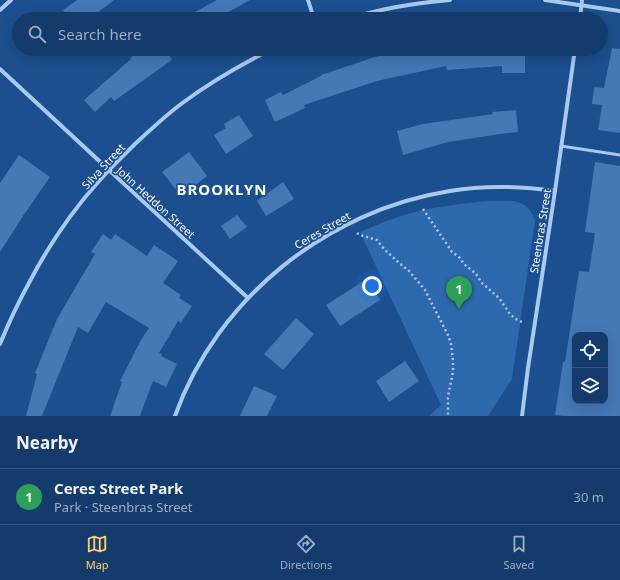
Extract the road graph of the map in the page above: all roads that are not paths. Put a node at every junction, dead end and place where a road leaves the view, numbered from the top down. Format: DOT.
graph roads {
  1 [pos="11,0"];
  2 [pos="308,0"];
  3 [pos="450,0"];
  4 [pos="545,0"];
  5 [pos="582,2"];
  6 [pos="0,10"];
  7 [pos="620,11"];
  8 [pos="312,12"];
  9 [pos="376,12"];
  10 [pos="581,12"];
  11 [pos="258,56"];
  12 [pos="574,56"];
  13 [pos="0,69"];
  14 [pos="561,146"];
  15 [pos="620,155"];
  16 [pos="108,170"];
  17 [pos="555,191"];
  18 [pos="248,298"];
  19 [pos="0,344"];
  20 [pos="176,416"];
  21 [pos="522,416"];
  1 -- 6 [label="street"];
  2 -- 8 [label="street"];
  3 -- 9 [label="street"];
  4 -- 5 [label="street"];
  5 -- 7 [label="street"];
  5 -- 10 [label="street"];
  11 -- 16 [label="street, Silva Street"];
  12 -- 14 [label="street, Steenbras Street"];
  13 -- 16 [label="street, John Heddon Street"];
  14 -- 15 [label="lane"];
  14 -- 17 [label="street, Steenbras Street"];
  16 -- 18 [label="street, John Heddon Street"];
  16 -- 19 [label="street, Silva Street"];
  17 -- 18 [label="street, Ceres Street"];
  17 -- 21 [label="street, Steenbras Street"];
  18 -- 20 [label="street, Ceres Street"];
}
